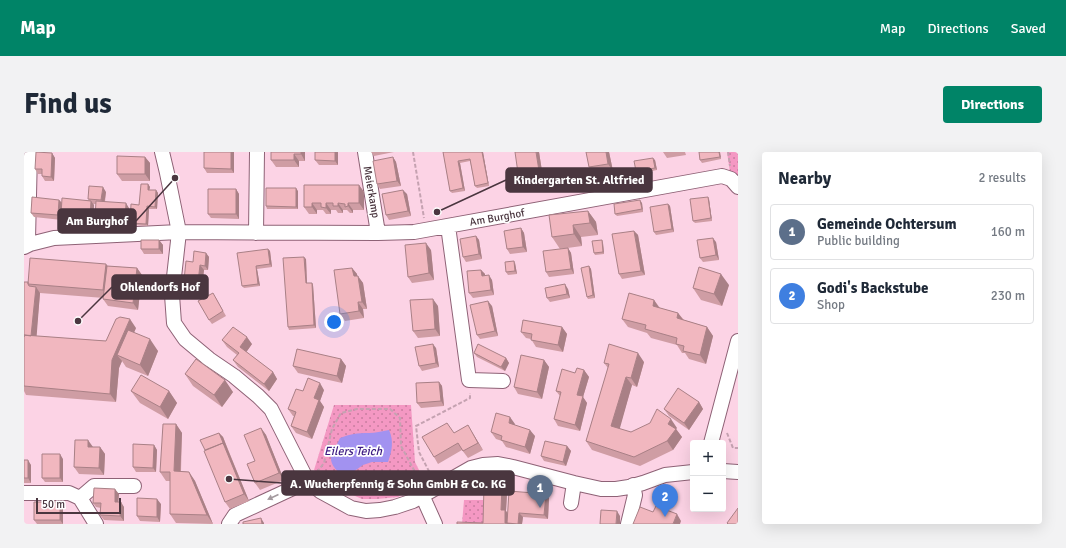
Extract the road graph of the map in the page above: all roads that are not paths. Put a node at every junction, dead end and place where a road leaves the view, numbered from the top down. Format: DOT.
graph roads {
  1 [pos="30,152"];
  2 [pos="162,152"];
  3 [pos="257,152"];
  4 [pos="365,152"];
  5 [pos="738,187"];
  6 [pos="448,226"];
  7 [pos="179,232"];
  8 [pos="256,233"];
  9 [pos="378,233"];
  10 [pos="27,246"];
  11 [pos="738,341"];
  12 [pos="503,382"];
  13 [pos="712,440"];
  14 [pos="726,471"];
  15 [pos="690,472"];
  16 [pos="738,472"];
  17 [pos="308,481"];
  18 [pos="574,483"];
  19 [pos="633,485"];
  20 [pos="134,486"];
  21 [pos="428,492"];
  22 [pos="24,493"];
  23 [pos="80,498"];
  24 [pos="571,503"];
  25 [pos="96,524"];
  26 [pos="229,524"];
  27 [pos="435,524"];
  28 [pos="628,524"];
  1 -- 10 [label="street"];
  2 -- 7 [label="street"];
  3 -- 8 [label="street"];
  4 -- 9 [label="street, Meierkamp"];
  5 -- 6 [label="street, Am Burghof"];
  6 -- 9 [label="street, Am Burghof"];
  6 -- 12 [label="street"];
  7 -- 8 [label="street, Am Burghof"];
  7 -- 10 [label="street, Am Burghof"];
  7 -- 17 [label="street"];
  8 -- 9 [label="street, Am Burghof"];
  11 -- 13 [label="street"];
  14 -- 16 [label="street"];
  15 -- 19 [label="street"];
  17 -- 21 [label="street"];
  17 -- 26 [label="street, one-way"];
  18 -- 19 [label="street"];
  18 -- 21 [label="street"];
  18 -- 24 [label="street"];
  19 -- 28 [label="street"];
  20 -- 23 [label="street"];
  21 -- 27 [label="street"];
  22 -- 23 [label="street"];
  23 -- 25 [label="street"];
}
